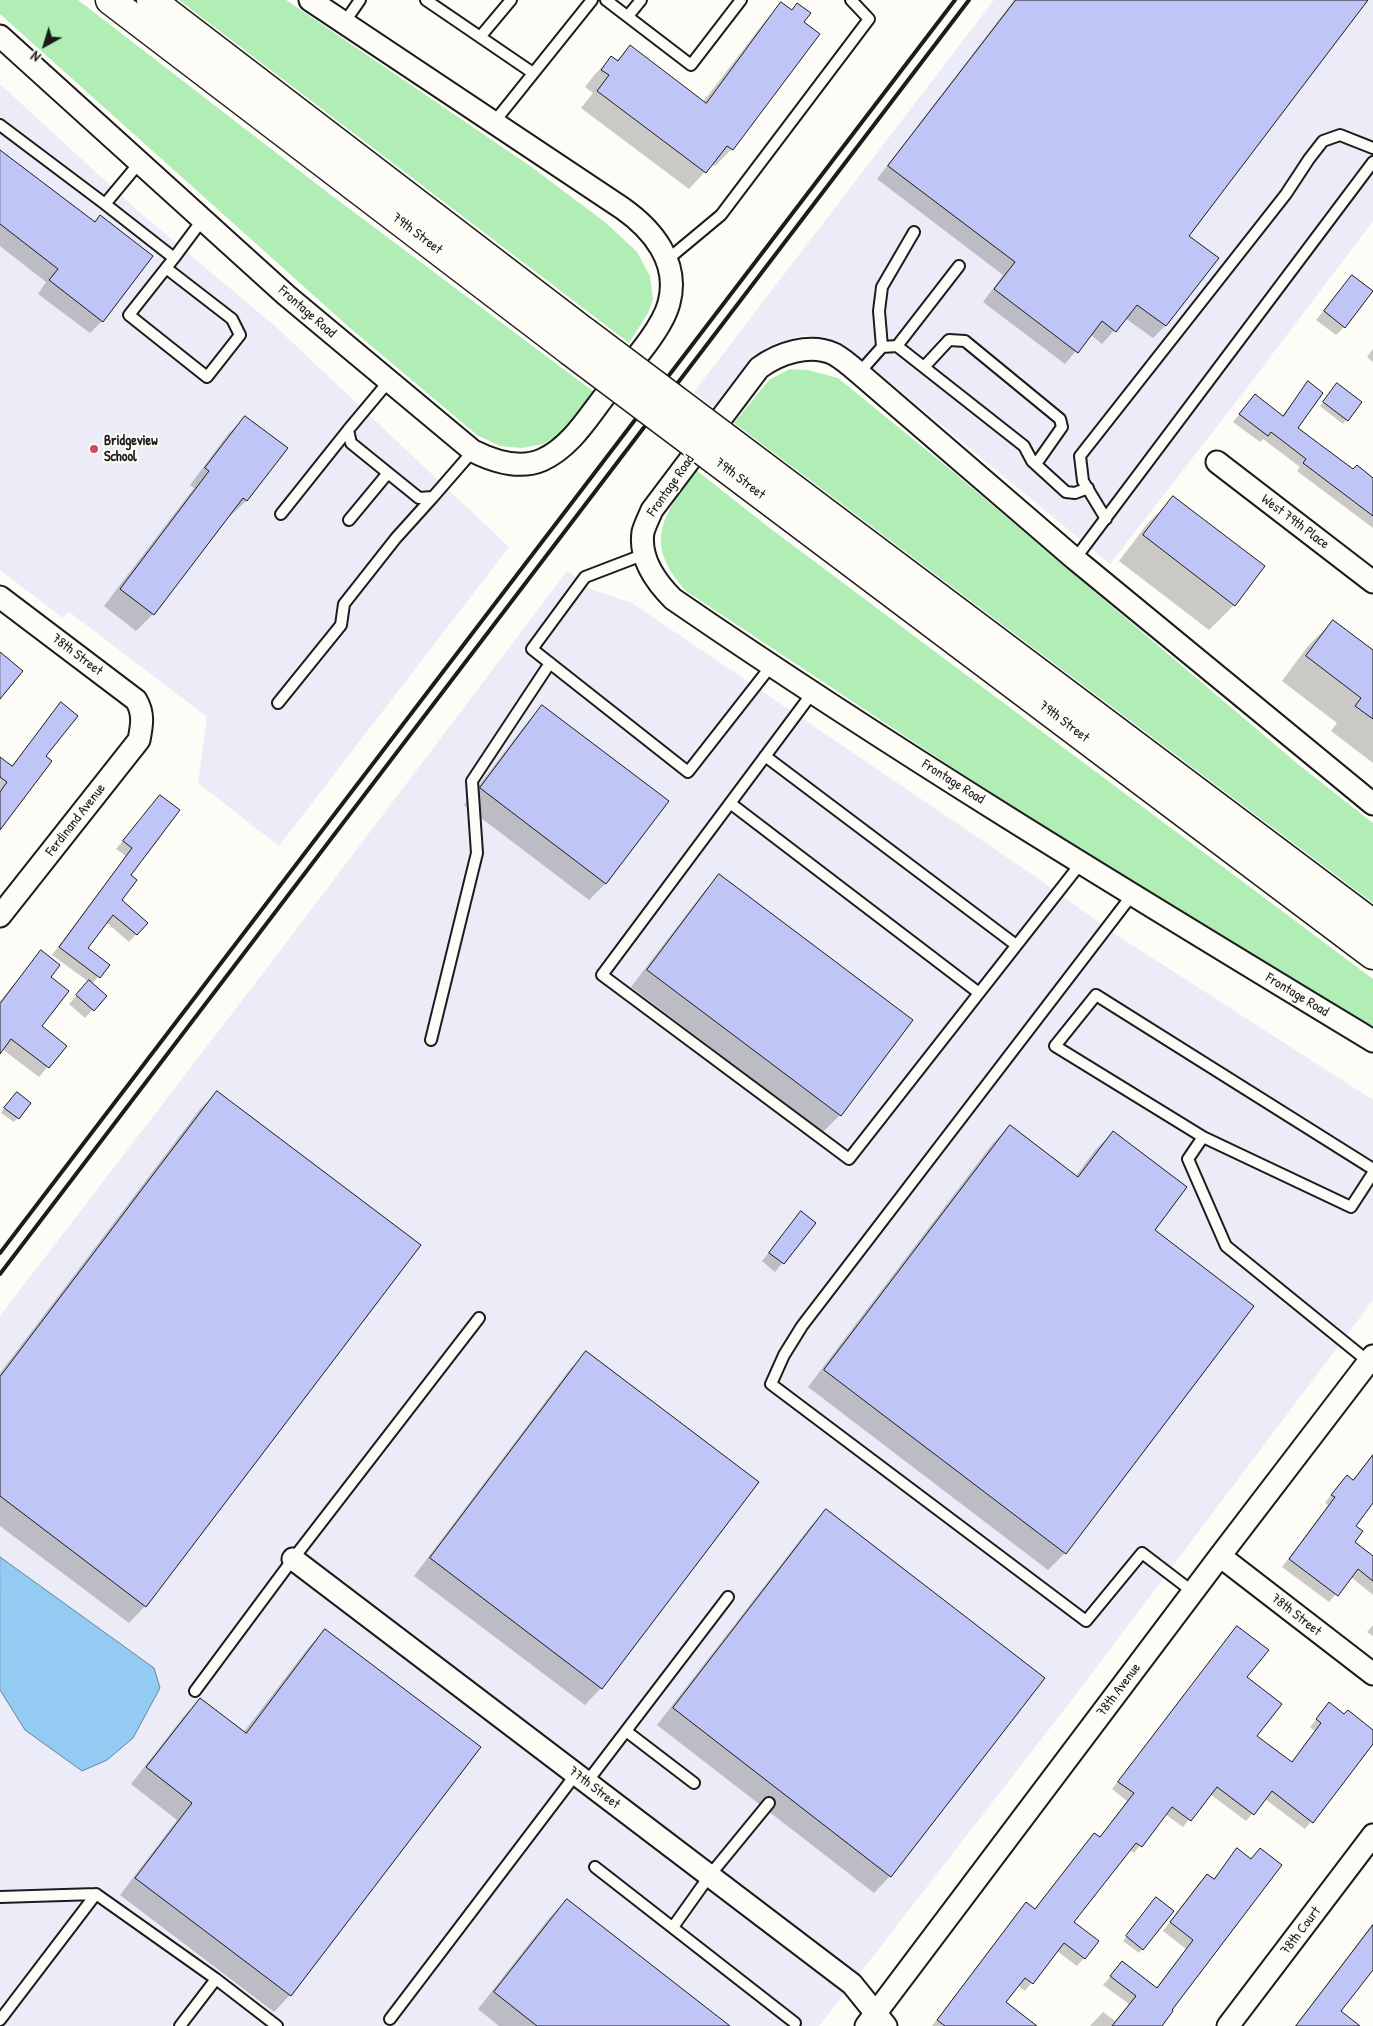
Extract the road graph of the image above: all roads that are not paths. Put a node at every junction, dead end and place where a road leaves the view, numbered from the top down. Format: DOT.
graph roads {
  1 [pos="110,0"];
  2 [pos="151,0"];
  3 [pos="310,0"];
  4 [pos="360,0"];
  5 [pos="511,0"];
  6 [pos="592,0"];
  7 [pos="606,0"];
  8 [pos="641,0"];
  9 [pos="741,0"];
  10 [pos="851,0"];
  11 [pos="433,2"];
  12 [pos="628,16"];
  13 [pos="344,22"];
  14 [pos="0,36"];
  15 [pos="480,37"];
  16 [pos="533,73"];
  17 [pos="495,121"];
  18 [pos="0,125"];
  19 [pos="1373,148"];
  20 [pos="140,162"];
  21 [pos="1373,162"];
  22 [pos="105,204"];
  23 [pos="203,219"];
  24 [pos="914,232"];
  25 [pos="174,258"];
  26 [pos="667,260"];
  27 [pos="959,266"];
  28 [pos="166,268"];
  29 [pos="578,342"];
  30 [pos="897,346"];
  31 [pos="882,347"];
  32 [pos="924,367"];
  33 [pos="859,373"];
  34 [pos="389,381"];
  35 [pos="348,430"];
  36 [pos="472,451"];
  37 [pos="1216,462"];
  38 [pos="1036,464"];
  39 [pos="388,473"];
  40 [pos="754,474"];
  41 [pos="1088,488"];
  42 [pos="433,497"];
  43 [pos="281,514"];
  44 [pos="1106,519"];
  45 [pos="349,520"];
  46 [pos="645,554"];
  47 [pos="1076,558"];
  48 [pos="1373,582"];
  49 [pos="0,597"];
  50 [pos="550,664"];
  51 [pos="771,666"];
  52 [pos="813,692"];
  53 [pos="278,703"];
  54 [pos="142,720"];
  55 [pos="765,756"];
  56 [pos="730,803"];
  57 [pos="1373,804"];
  58 [pos="1081,863"];
  59 [pos="1132,895"];
  60 [pos="0,916"];
  61 [pos="1373,924"];
  62 [pos="1016,945"];
  63 [pos="1373,955"];
  64 [pos="979,993"];
  65 [pos="431,1040"];
  66 [pos="1373,1041"];
  67 [pos="1203,1137"];
  68 [pos="1373,1169"];
  69 [pos="1373,1173"];
  70 [pos="479,1318"];
  71 [pos="1371,1359"];
  72 [pos="1220,1556"];
  73 [pos="293,1559"];
  74 [pos="1193,1592"];
  75 [pos="728,1597"];
  76 [pos="1373,1674"];
  77 [pos="195,1691"];
  78 [pos="626,1731"];
  79 [pos="582,1778"];
  80 [pos="694,1783"];
  81 [pos="769,1802"];
  82 [pos="1373,1835"];
  83 [pos="595,1868"];
  84 [pos="710,1875"];
  85 [pos="96,1894"];
  86 [pos="0,1896"];
  87 [pos="673,1927"];
  88 [pos="216,1979"];
  89 [pos="0,2020"];
  90 [pos="390,2020"];
  91 [pos="876,2022"];
  92 [pos="795,2023"];
  93 [pos="180,2026"];
  94 [pos="277,2026"];
  95 [pos="1228,2026"];
  1 -- 29 [label="main road, 79th Street"];
  2 -- 29 [label="main road, 79th Street"];
  3 -- 13 [label="street, Frontage Road"];
  4 -- 13 [label="lane"];
  5 -- 15 [label="lane"];
  6 -- 16 [label="lane"];
  7 -- 12 [label="lane"];
  8 -- 12 [label="lane"];
  9 -- 12 [label="lane"];
  10 -- 26 [label="lane"];
  11 -- 15 [label="lane"];
  13 -- 17 [label="street, Frontage Road"];
  14 -- 20 [label="street, Frontage Road"];
  15 -- 16 [label="lane"];
  16 -- 17 [label="lane"];
  17 -- 26 [label="street, Frontage Road"];
  18 -- 22 [label="lane"];
  19 -- 41 [label="lane"];
  20 -- 22 [label="lane"];
  20 -- 23 [label="street, Frontage Road"];
  21 -- 44 [label="lane"];
  22 -- 25 [label="lane"];
  23 -- 25 [label="lane"];
  23 -- 34 [label="street, Frontage Road"];
  24 -- 31 [label="lane"];
  25 -- 28 [label="lane"];
  26 -- 36 [label="street, Frontage Road"];
  27 -- 30 [label="lane"];
  28 -- 28 [label="lane"];
  29 -- 40 [label="main road, 79th Street, bridge"];
  30 -- 31 [label="lane"];
  30 -- 32 [label="lane"];
  31 -- 33 [label="lane"];
  32 -- 38 [label="lane"];
  32 -- 38 [label="lane"];
  33 -- 46 [label="street, Frontage Road"];
  33 -- 47 [label="street, Frontage Road"];
  34 -- 35 [label="lane"];
  34 -- 36 [label="street, Frontage Road"];
  35 -- 39 [label="lane"];
  35 -- 43 [label="lane"];
  36 -- 42 [label="lane"];
  37 -- 48 [label="street, West 79th Place"];
  38 -- 41 [label="lane"];
  39 -- 42 [label="lane"];
  39 -- 45 [label="lane"];
  40 -- 61 [label="main road, 79th Street"];
  40 -- 63 [label="main road, 79th Street"];
  41 -- 44 [label="lane"];
  42 -- 53 [label="lane"];
  44 -- 47 [label="lane"];
  46 -- 50 [label="lane"];
  46 -- 51 [label="street, Frontage Road"];
  47 -- 57 [label="street, Frontage Road"];
  49 -- 54 [label="street, 78th Street"];
  50 -- 51 [label="lane"];
  50 -- 65 [label="lane"];
  51 -- 52 [label="street, Frontage Road"];
  52 -- 55 [label="lane"];
  52 -- 58 [label="street, Frontage Road"];
  54 -- 60 [label="street, Ferdinand Avenue"];
  55 -- 56 [label="lane"];
  55 -- 62 [label="lane"];
  56 -- 64 [label="lane"];
  56 -- 64 [label="lane"];
  58 -- 59 [label="street, Frontage Road"];
  58 -- 62 [label="lane"];
  59 -- 66 [label="street, Frontage Road"];
  59 -- 74 [label="lane"];
  62 -- 64 [label="lane"];
  67 -- 68 [label="lane"];
  67 -- 69 [label="lane"];
  67 -- 71 [label="lane"];
  70 -- 73 [label="lane"];
  71 -- 72 [label="street, 78th Avenue"];
  72 -- 74 [label="street, 78th Avenue"];
  72 -- 76 [label="street, 78th Street"];
  73 -- 77 [label="lane"];
  73 -- 79 [label="street, 77th Street"];
  74 -- 91 [label="street, 78th Avenue"];
  75 -- 78 [label="lane"];
  78 -- 79 [label="lane"];
  78 -- 80 [label="lane"];
  79 -- 84 [label="street, 77th Street"];
  79 -- 90 [label="lane"];
  81 -- 84 [label="lane"];
  82 -- 95 [label="street, 78th Court"];
  83 -- 87 [label="lane"];
  84 -- 87 [label="lane"];
  84 -- 91 [label="street, 77th Street"];
  85 -- 86 [label="lane"];
  85 -- 88 [label="lane"];
  85 -- 89 [label="lane"];
  87 -- 92 [label="lane"];
  88 -- 93 [label="lane"];
  88 -- 94 [label="lane"];
}
